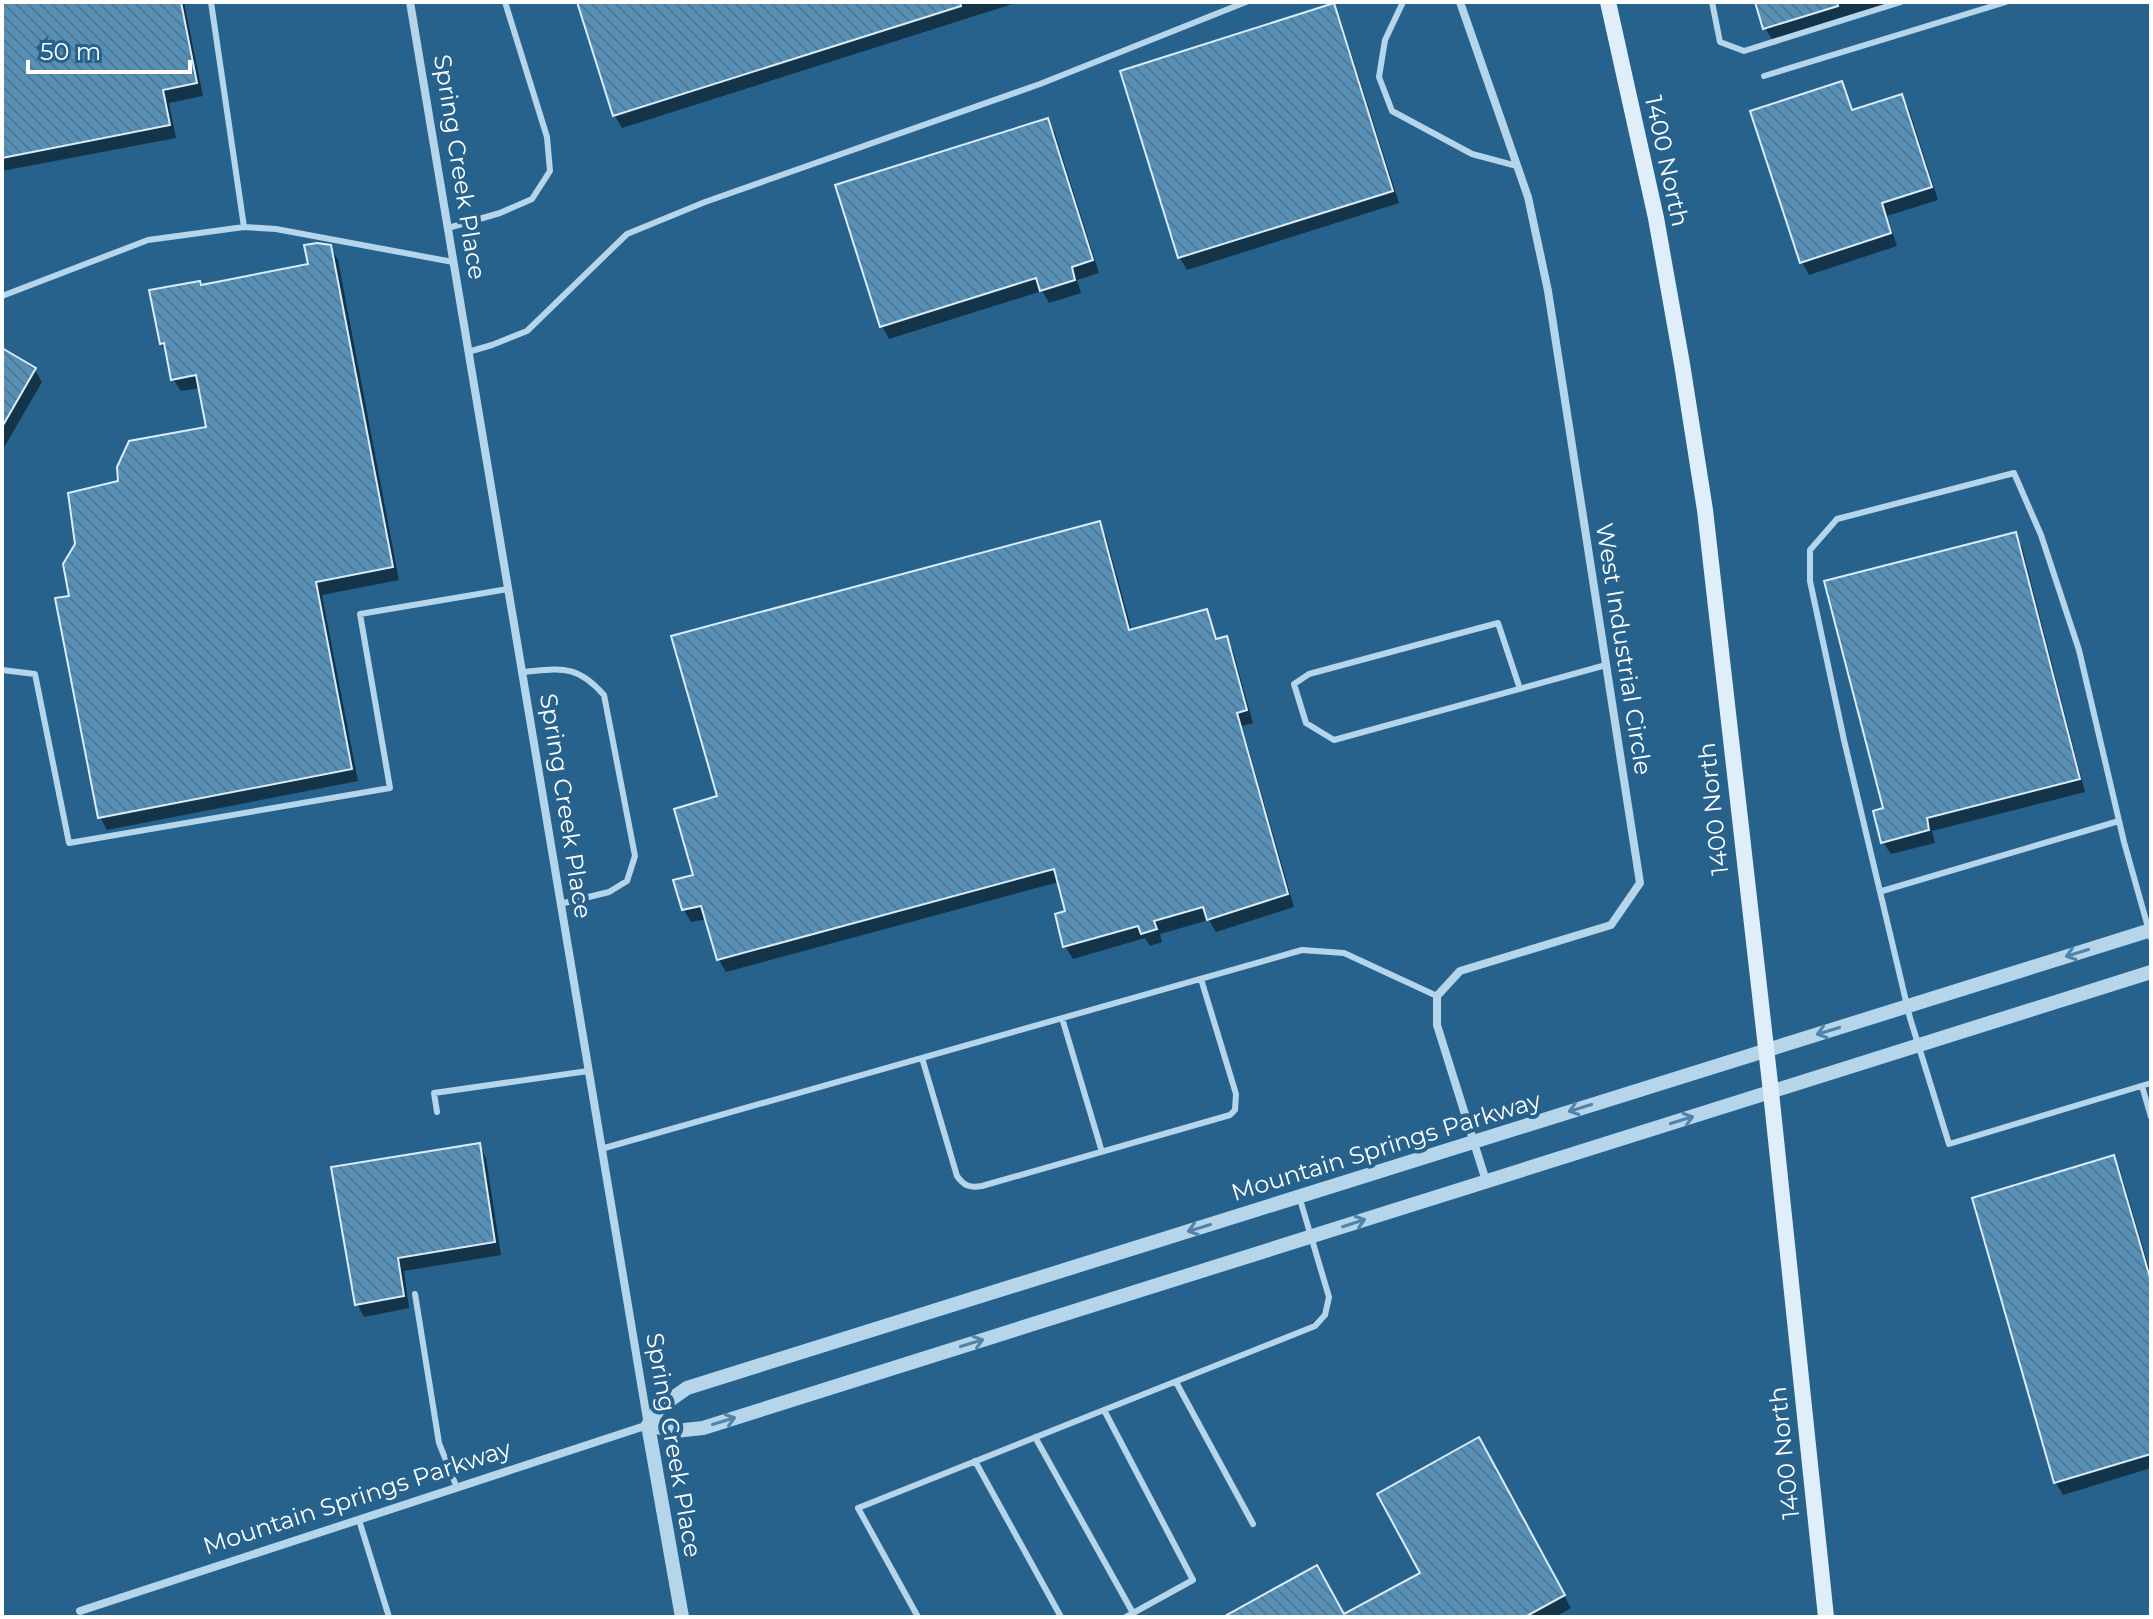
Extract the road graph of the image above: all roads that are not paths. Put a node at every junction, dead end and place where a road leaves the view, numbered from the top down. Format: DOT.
graph roads {
  1 [pos="211,2"];
  2 [pos="410,2"];
  3 [pos="505,2"];
  4 [pos="1246,2"];
  5 [pos="1403,2"];
  6 [pos="1460,2"];
  7 [pos="1608,2"];
  8 [pos="1712,2"];
  9 [pos="1901,2"];
  10 [pos="2006,2"];
  11 [pos="1764,76"];
  12 [pos="1517,166"];
  13 [pos="244,227"];
  14 [pos="448,228"];
  15 [pos="453,262"];
  16 [pos="2,296"];
  17 [pos="468,352"];
  18 [pos="508,589"];
  19 [pos="1606,665"];
  20 [pos="2,670"];
  21 [pos="521,672"];
  22 [pos="1520,689"];
  23 [pos="2119,821"];
  24 [pos="1882,891"];
  25 [pos="560,904"];
  26 [pos="2150,933"];
  27 [pos="2151,972"];
  28 [pos="1201,979"];
  29 [pos="1437,996"];
  30 [pos="1908,1006"];
  31 [pos="1062,1018"];
  32 [pos="1918,1046"];
  33 [pos="1766,1050"];
  34 [pos="922,1058"];
  35 [pos="588,1071"];
  36 [pos="2151,1083"];
  37 [pos="2142,1086"];
  38 [pos="1771,1092"];
  39 [pos="437,1112"];
  40 [pos="2151,1117"];
  41 [pos="1474,1142"];
  42 [pos="601,1149"];
  43 [pos="1102,1152"];
  44 [pos="1486,1181"];
  45 [pos="1299,1196"];
  46 [pos="1311,1237"];
  47 [pos="415,1294"];
  48 [pos="1176,1382"];
  49 [pos="1104,1410"];
  50 [pos="648,1425"];
  51 [pos="1035,1437"];
  52 [pos="975,1461"];
  53 [pos="457,1488"];
  54 [pos="359,1520"];
  55 [pos="1253,1524"];
  56 [pos="1133,1613"];
  57 [pos="80,1614"];
  58 [pos="389,1617"];
  59 [pos="682,1617"];
  60 [pos="918,1617"];
  61 [pos="1061,1617"];
  62 [pos="1126,1617"];
  63 [pos="1826,1617"];
  1 -- 13 [label="lane"];
  2 -- 14 [label="street, Spring Creek Place"];
  3 -- 14 [label="lane"];
  4 -- 17 [label="lane"];
  5 -- 12 [label="lane"];
  6 -- 12 [label="street, West Industrial Circle"];
  7 -- 33 [label="main road, 1400 North"];
  8 -- 9 [label="lane"];
  10 -- 11 [label="lane"];
  12 -- 19 [label="street, West Industrial Circle"];
  13 -- 15 [label="lane"];
  13 -- 16 [label="lane"];
  14 -- 15 [label="street, Spring Creek Place"];
  15 -- 17 [label="street, Spring Creek Place"];
  17 -- 18 [label="street, Spring Creek Place"];
  18 -- 20 [label="lane"];
  18 -- 21 [label="street, Spring Creek Place"];
  19 -- 22 [label="lane"];
  19 -- 29 [label="street, West Industrial Circle"];
  21 -- 25 [label="street, Spring Creek Place"];
  21 -- 25 [label="lane"];
  22 -- 22 [label="lane"];
  23 -- 24 [label="lane"];
  23 -- 24 [label="lane"];
  23 -- 26 [label="lane"];
  24 -- 30 [label="lane"];
  25 -- 35 [label="street, Spring Creek Place"];
  26 -- 30 [label="street, Mountain Springs Parkway, one-way"];
  27 -- 32 [label="street, Mountain Springs Parkway"];
  28 -- 29 [label="lane"];
  28 -- 31 [label="lane"];
  28 -- 43 [label="lane"];
  29 -- 41 [label="street"];
  30 -- 32 [label="lane"];
  30 -- 33 [label="street, Mountain Springs Parkway, one-way"];
  31 -- 34 [label="lane"];
  31 -- 43 [label="lane"];
  32 -- 37 [label="lane"];
  32 -- 38 [label="street, Mountain Springs Parkway"];
  33 -- 38 [label="main road, 1400 North"];
  33 -- 41 [label="street, Mountain Springs Parkway, one-way"];
  34 -- 42 [label="lane"];
  34 -- 43 [label="lane"];
  35 -- 39 [label="lane"];
  35 -- 42 [label="street, Spring Creek Place"];
  36 -- 37 [label="lane"];
  37 -- 40 [label="lane"];
  44 -- 38 [label="street, Mountain Springs Parkway, one-way"];
  38 -- 63 [label="main road, 1400 North"];
  41 -- 44 [label="street"];
  41 -- 45 [label="street, Mountain Springs Parkway"];
  42 -- 50 [label="street, Spring Creek Place"];
  46 -- 44 [label="street, Mountain Springs Parkway, one-way"];
  45 -- 46 [label="lane"];
  45 -- 50 [label="street, Mountain Springs Parkway, one-way"];
  46 -- 48 [label="lane"];
  50 -- 46 [label="street, Mountain Springs Parkway, one-way"];
  47 -- 53 [label="lane"];
  48 -- 49 [label="lane"];
  48 -- 55 [label="lane"];
  49 -- 51 [label="lane"];
  49 -- 56 [label="lane"];
  50 -- 53 [label="street, Mountain Springs Parkway"];
  50 -- 59 [label="street, Spring Creek Place"];
  51 -- 52 [label="lane"];
  51 -- 56 [label="lane"];
  52 -- 60 [label="lane"];
  52 -- 61 [label="lane"];
  53 -- 54 [label="street, Mountain Springs Parkway"];
  54 -- 57 [label="street, Mountain Springs Parkway"];
  54 -- 58 [label="lane"];
  56 -- 62 [label="lane"];
}
